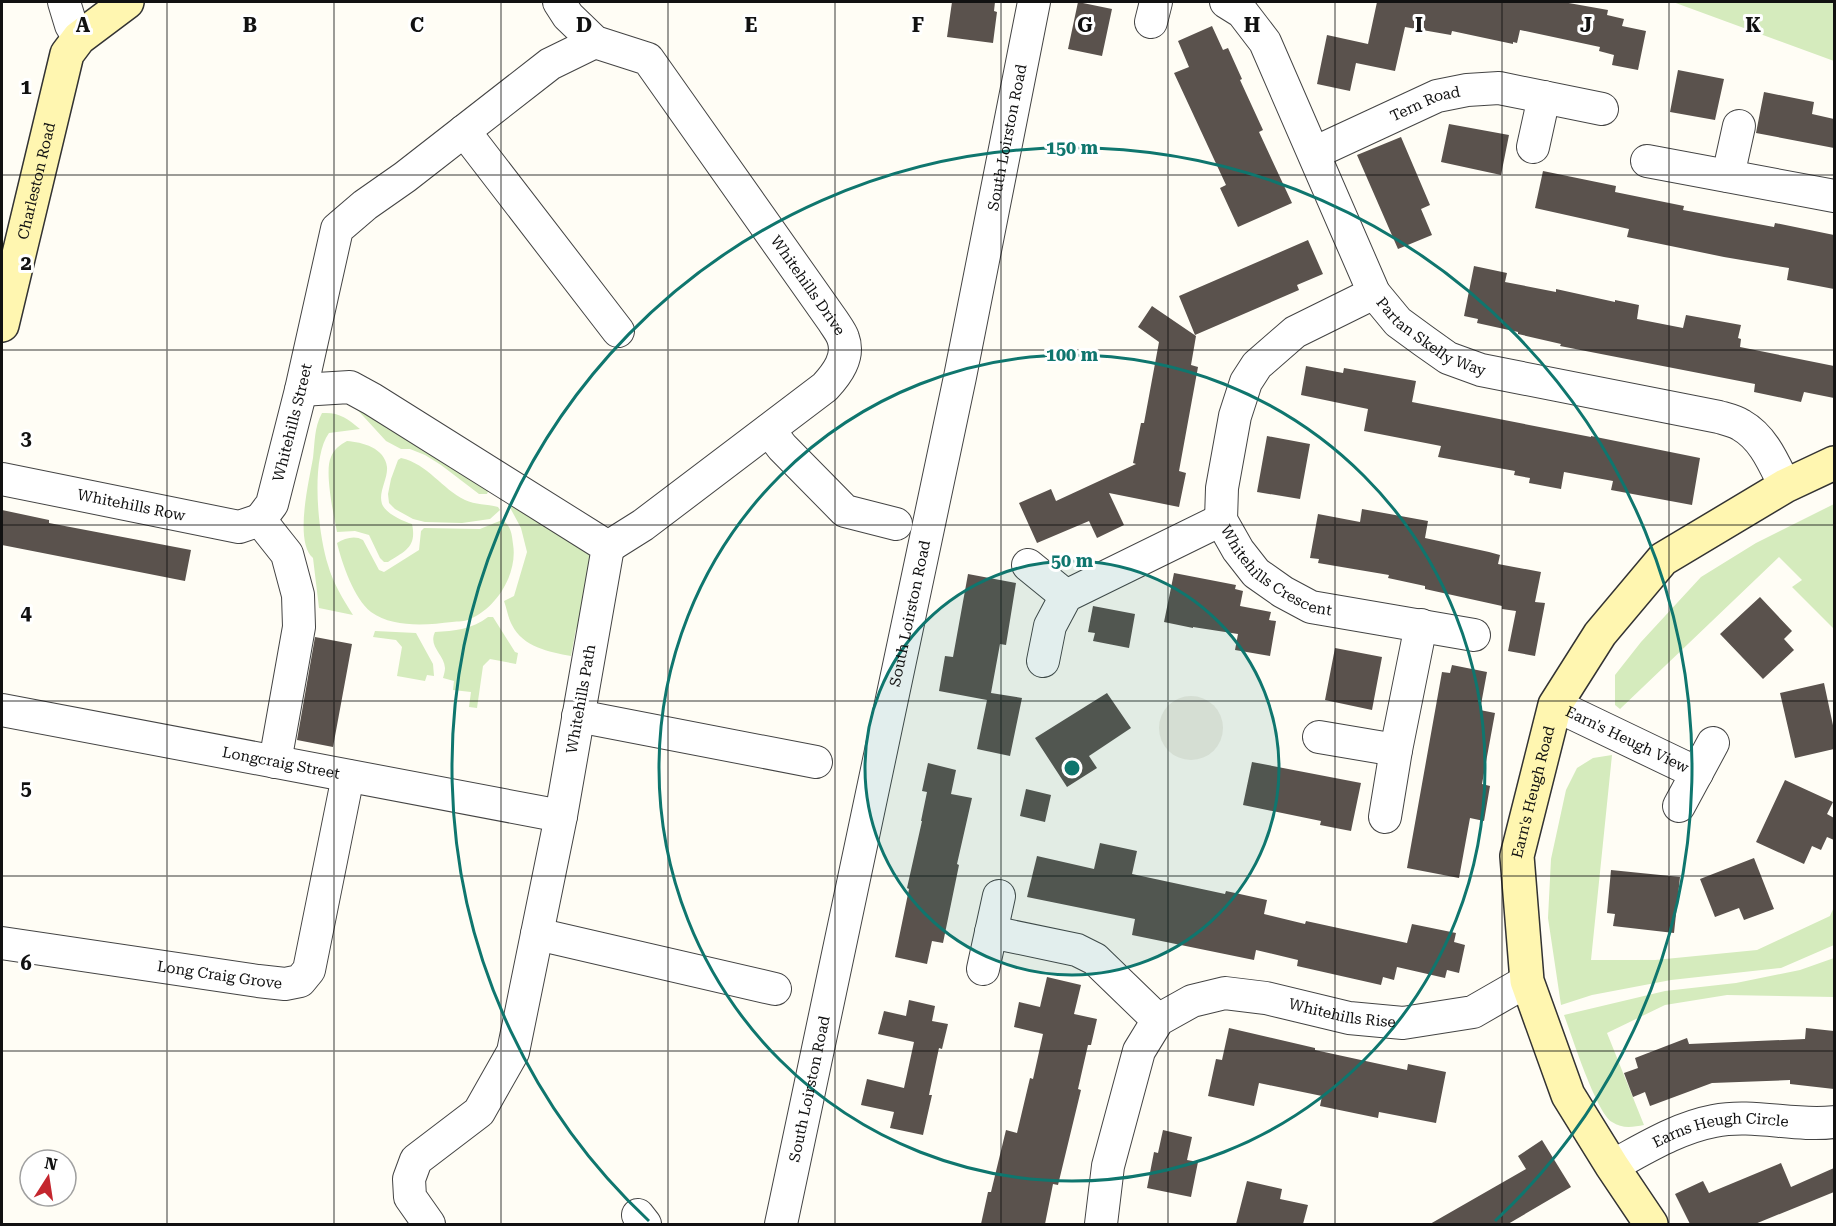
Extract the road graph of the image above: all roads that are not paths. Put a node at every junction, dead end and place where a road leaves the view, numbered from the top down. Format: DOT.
graph roads {
  1 [pos="64,2"];
  2 [pos="127,2"];
  3 [pos="559,2"];
  4 [pos="1034,2"];
  5 [pos="1226,2"];
  6 [pos="79,38"];
  7 [pos="594,42"];
  8 [pos="1544,97"];
  9 [pos="1602,109"];
  10 [pos="1739,126"];
  11 [pos="464,132"];
  12 [pos="1533,147"];
  13 [pos="1314,153"];
  14 [pos="1647,161"];
  15 [pos="1728,176"];
  16 [pos="1834,196"];
  17 [pos="1374,293"];
  18 [pos="2,325"];
  19 [pos="618,331"];
  20 [pos="301,390"];
  21 [pos="769,430"];
  22 [pos="1834,463"];
  23 [pos="2,479"];
  24 [pos="1785,486"];
  25 [pos="260,520"];
  26 [pos="1221,520"];
  27 [pos="896,524"];
  28 [pos="608,547"];
  29 [pos="1028,565"];
  30 [pos="1066,596"];
  31 [pos="1421,625"];
  32 [pos="1474,635"];
  33 [pos="1043,661"];
  34 [pos="1555,705"];
  35 [pos="2,710"];
  36 [pos="578,716"];
  37 [pos="1319,737"];
  38 [pos="1713,743"];
  39 [pos="1396,750"];
  40 [pos="275,762"];
  41 [pos="816,762"];
  42 [pos="1697,773"];
  43 [pos="348,776"];
  44 [pos="1679,806"];
  45 [pos="561,816"];
  46 [pos="1385,817"];
  47 [pos="999,896"];
  48 [pos="991,932"];
  49 [pos="537,934"];
  50 [pos="2,943"];
  51 [pos="983,969"];
  52 [pos="1527,981"];
  53 [pos="776,989"];
  54 [pos="1158,1020"];
  55 [pos="1834,1122"];
  56 [pos="1612,1166"];
  57 [pos="429,1224"];
  58 [pos="782,1224"];
  59 [pos="1101,1224"];
  60 [pos="1651,1224"];
  1 -- 6 [label="street"];
  2 -- 6 [label="street"];
  3 -- 7 [label="street, Whitehills Drive"];
  4 -- 58 [label="street, South Loirston Road"];
  5 -- 13 [label="street, Partan Skelly Way"];
  6 -- 18 [label="street, Charleston Road"];
  7 -- 11 [label="street, Whitehills Street"];
  7 -- 21 [label="street, Whitehills Drive"];
  8 -- 9 [label="street, Tern Road"];
  8 -- 12 [label="street"];
  8 -- 13 [label="street, Tern Road"];
  10 -- 15 [label="street"];
  11 -- 19 [label="street"];
  11 -- 20 [label="street, Whitehills Street"];
  13 -- 17 [label="street, Partan Skelly Way"];
  14 -- 15 [label="street"];
  15 -- 16 [label="street"];
  17 -- 24 [label="street, Partan Skelly Way"];
  17 -- 26 [label="street, Whitehills Crescent"];
  20 -- 25 [label="street, Whitehills Street"];
  20 -- 28 [label="street"];
  21 -- 27 [label="street"];
  21 -- 28 [label="street, Whitehills Drive"];
  22 -- 24 [label="street, Earn's Heugh Road"];
  23 -- 25 [label="street, Whitehills Row"];
  24 -- 34 [label="street, Earn's Heugh Road"];
  25 -- 40 [label="street"];
  26 -- 30 [label="street"];
  26 -- 31 [label="street, Whitehills Crescent"];
  28 -- 36 [label="street, Whitehills Path"];
  29 -- 30 [label="street"];
  30 -- 33 [label="street"];
  31 -- 32 [label="street, Whitehills Crescent"];
  31 -- 39 [label="street"];
  34 -- 42 [label="street, Earn's Heugh View"];
  34 -- 52 [label="street, Earn's Heugh Road"];
  35 -- 40 [label="street, Longcraig Street"];
  36 -- 41 [label="street"];
  36 -- 45 [label="street, Whitehills Path"];
  37 -- 39 [label="street"];
  38 -- 42 [label="street, Earn's Heugh View"];
  39 -- 46 [label="street"];
  40 -- 43 [label="street, Longcraig Street"];
  42 -- 44 [label="street, Earn's Heugh View"];
  43 -- 45 [label="street, Longcraig Street"];
  43 -- 50 [label="street, Long Craig Grove"];
  45 -- 49 [label="street, Whitehills Path"];
  47 -- 48 [label="street"];
  48 -- 51 [label="street"];
  48 -- 54 [label="street"];
  49 -- 53 [label="street"];
  49 -- 57 [label="street, Whitehills Path"];
  52 -- 54 [label="street, Whitehills Rise"];
  52 -- 56 [label="street, Earn's Heugh Road"];
  54 -- 59 [label="street, Whitehills Rise"];
  55 -- 56 [label="street, Earns Heugh Circle"];
  56 -- 60 [label="street, Earn's Heugh Road"];
}
